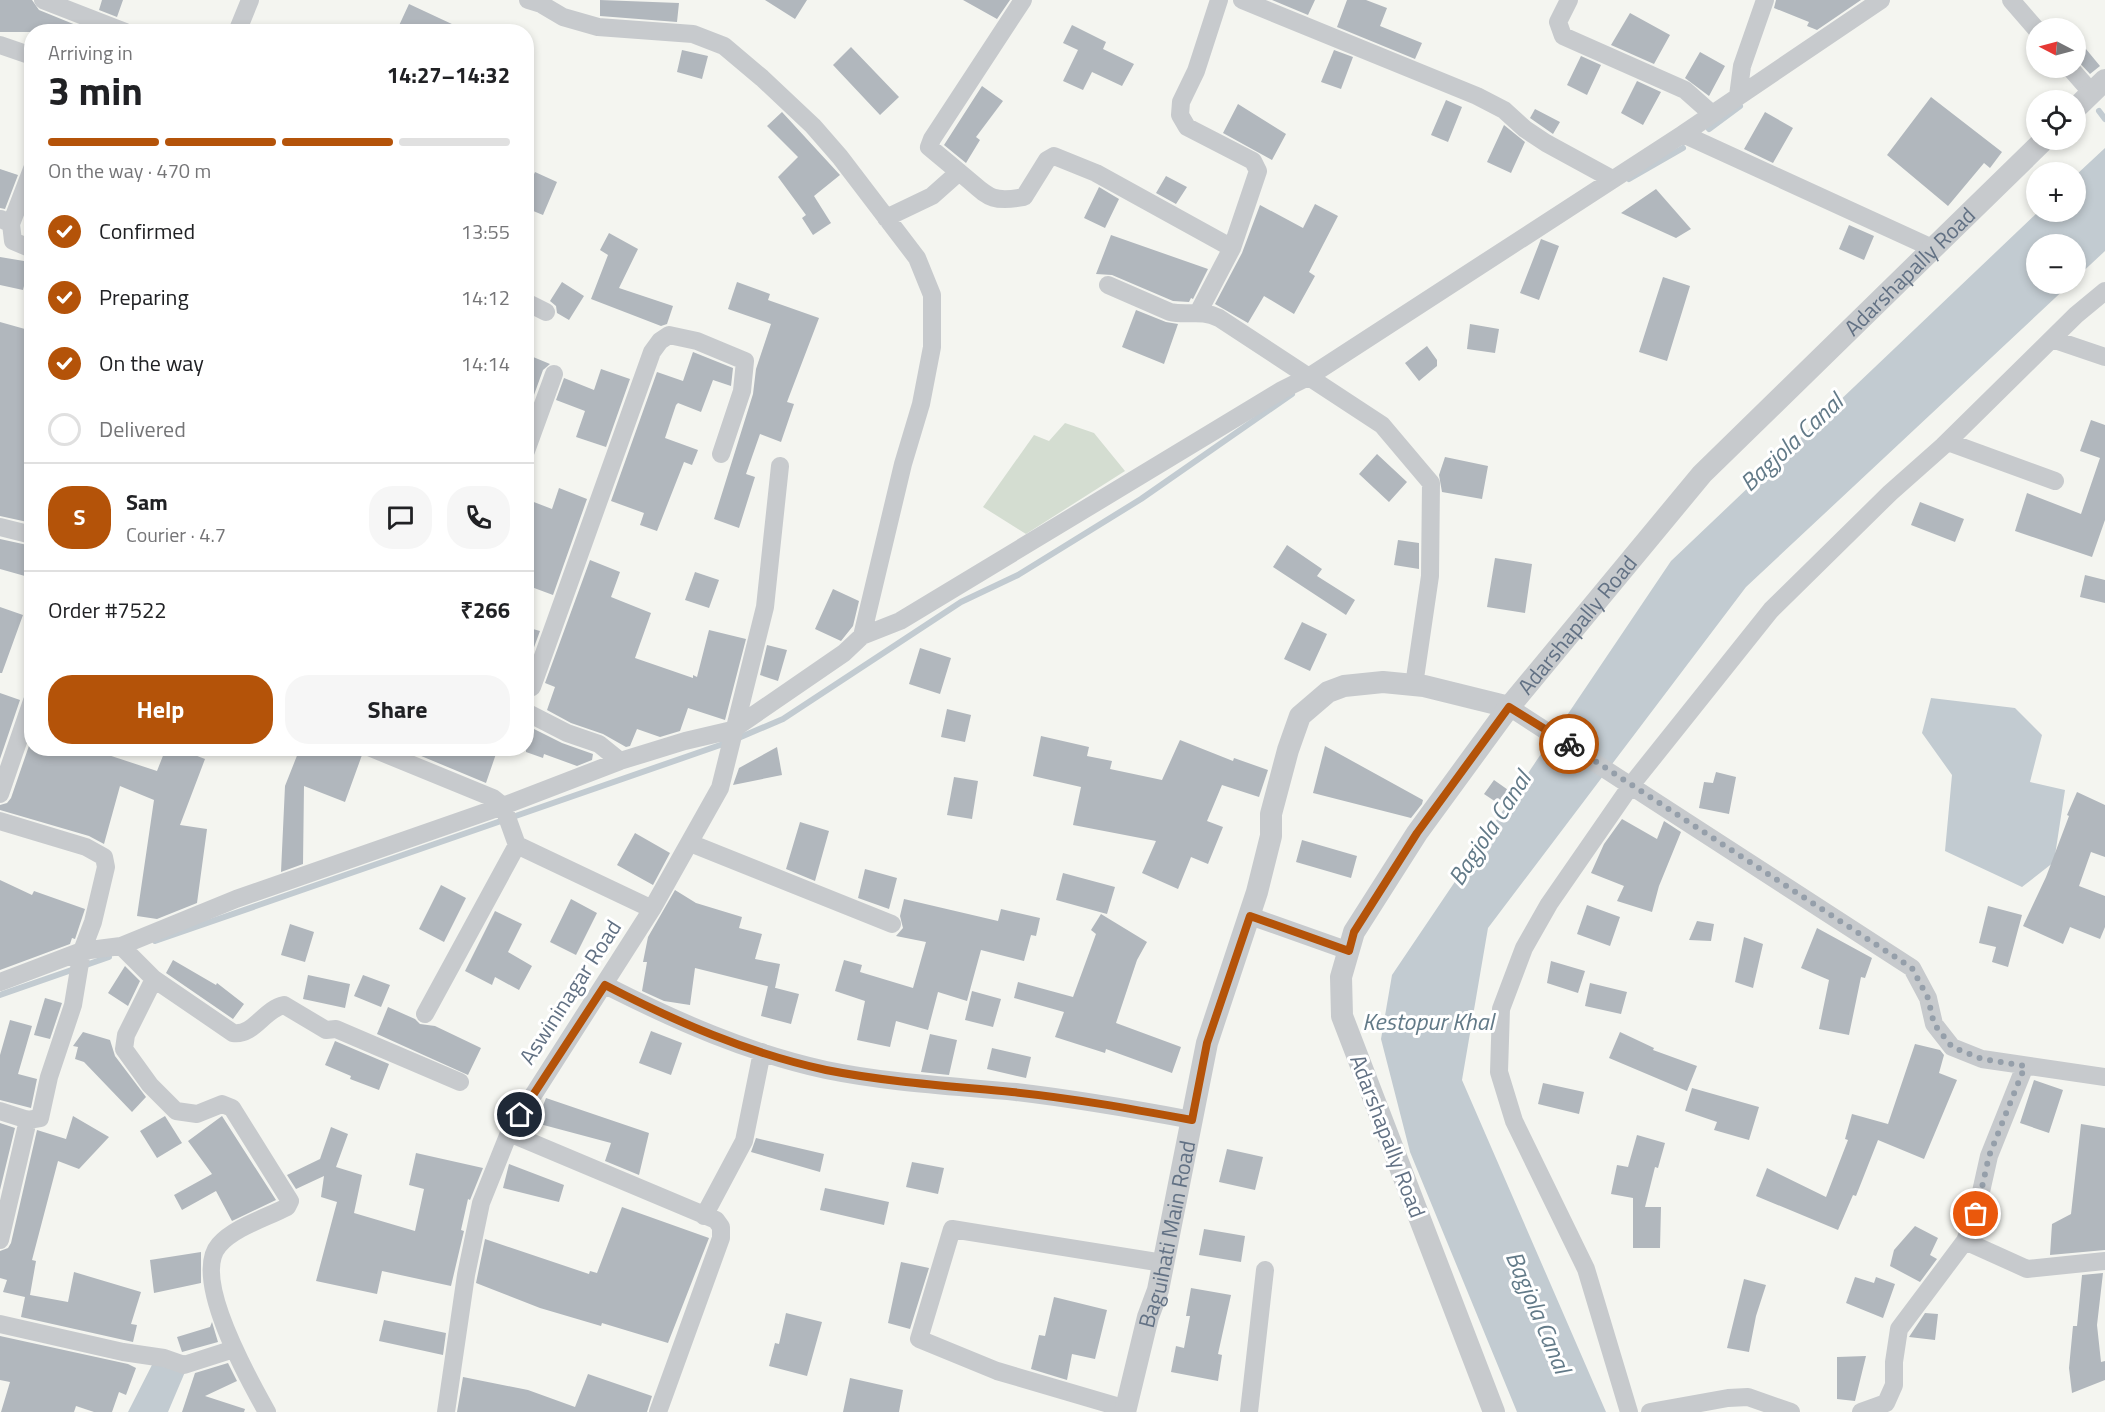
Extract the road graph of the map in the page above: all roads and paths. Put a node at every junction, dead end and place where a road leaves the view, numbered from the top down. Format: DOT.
graph roads {
  1 [pos="43,0"];
  2 [pos="250,0"];
  3 [pos="1023,0"];
  4 [pos="1219,0"];
  5 [pos="1242,0"];
  6 [pos="1569,0"];
  7 [pos="1765,0"];
  8 [pos="1881,0"];
  9 [pos="2011,0"];
  10 [pos="537,1"];
  11 [pos="2027,18"];
  12 [pos="104,24"];
  13 [pos="240,24"];
  14 [pos="0,45"];
  15 [pos="24,53"];
  16 [pos="2078,78"];
  17 [pos="2091,94"];
  18 [pos="1738,96"];
  19 [pos="1712,114"];
  20 [pos="1683,134"];
  21 [pos="2034,150"];
  22 [pos="959,172"];
  23 [pos="1612,179"];
  24 [pos="24,185"];
  25 [pos="886,218"];
  26 [pos="6,221"];
  27 [pos="24,246"];
  28 [pos="1232,248"];
  29 [pos="1932,248"];
  30 [pos="1108,285"];
  31 [pos="2105,291"];
  32 [pos="534,306"];
  33 [pos="1198,311"];
  34 [pos="546,312"];
  35 [pos="2052,339"];
  36 [pos="2105,357"];
  37 [pos="554,374"];
  38 [pos="1315,379"];
  39 [pos="534,429"];
  40 [pos="1948,442"];
  41 [pos="720,454"];
  42 [pos="780,466"];
  43 [pos="2055,481"];
  44 [pos="0,527"];
  45 [pos="24,533"];
  46 [pos="862,636"];
  47 [pos="534,675"];
  48 [pos="1414,685"];
  49 [pos="1509,707"];
  50 [pos="534,716"];
  51 [pos="24,724"];
  52 [pos="731,738"];
  53 [pos="391,756"];
  54 [pos="620,761"];
  55 [pos="1632,784"];
  56 [pos="0,794"];
  57 [pos="506,815"];
  58 [pos="0,821"];
  59 [pos="690,843"];
  60 [pos="518,845"];
  61 [pos="652,909"];
  62 [pos="1250,916"];
  63 [pos="892,924"];
  64 [pos="121,946"];
  65 [pos="1349,951"];
  66 [pos="82,956"];
  67 [pos="154,979"];
  68 [pos="0,981"];
  69 [pos="605,985"];
  70 [pos="426,1014"];
  71 [pos="762,1052"];
  72 [pos="2025,1066"];
  73 [pos="2105,1077"];
  74 [pos="460,1082"];
  75 [pos="0,1111"];
  76 [pos="28,1120"];
  77 [pos="1192,1120"];
  78 [pos="508,1133"];
  79 [pos="704,1216"];
  80 [pos="0,1240"];
  81 [pos="1965,1241"];
  82 [pos="2105,1261"];
  83 [pos="1163,1263"];
  84 [pos="1265,1270"];
  85 [pos="0,1324"];
  86 [pos="234,1349"];
  87 [pos="1125,1410"];
  88 [pos="1869,1411"];
  89 [pos="267,1412"];
  90 [pos="446,1412"];
  91 [pos="658,1412"];
  92 [pos="1249,1412"];
  93 [pos="1494,1412"];
  94 [pos="1629,1412"];
  95 [pos="1650,1412"];
  96 [pos="1791,1412"];
  1 -- 12 [label="street"];
  2 -- 13 [label="street"];
  3 -- 22 [label="street"];
  4 -- 28 [label="street"];
  5 -- 23 [label="street"];
  6 -- 19 [label="street"];
  7 -- 18 [label="street"];
  8 -- 18 [label="street"];
  9 -- 11 [label="street"];
  10 -- 25 [label="street"];
  14 -- 15 [label="street"];
  16 -- 17 [label="street"];
  18 -- 19 [label="street"];
  19 -- 20 [label="street"];
  20 -- 23 [label="street"];
  20 -- 29 [label="street"];
  21 -- 29 [label="street, Adarshapally Road"];
  22 -- 25 [label="street"];
  22 -- 28 [label="street"];
  23 -- 38 [label="street"];
  24 -- 26 [label="street"];
  25 -- 46 [label="street"];
  26 -- 27 [label="street"];
  28 -- 33 [label="street"];
  29 -- 49 [label="street, Adarshapally Road"];
  30 -- 33 [label="street"];
  31 -- 35 [label="street"];
  32 -- 34 [label="street"];
  33 -- 38 [label="street"];
  35 -- 36 [label="street"];
  35 -- 40 [label="street"];
  37 -- 39 [label="street"];
  38 -- 46 [label="street"];
  38 -- 48 [label="street"];
  40 -- 43 [label="street"];
  40 -- 55 [label="street"];
  41 -- 47 [label="street"];
  42 -- 52 [label="street, Aswininagar Road"];
  44 -- 45 [label="street"];
  46 -- 52 [label="street"];
  48 -- 49 [label="street, Baguihati Main Road"];
  48 -- 62 [label="street, Baguihati Main Road"];
  49 -- 55 [label="street"];
  49 -- 65 [label="street, Adarshapally Road"];
  50 -- 54 [label="street"];
  51 -- 56 [label="street"];
  52 -- 54 [label="street"];
  52 -- 59 [label="street, Aswininagar Road"];
  53 -- 57 [label="street"];
  54 -- 57 [label="street"];
  55 -- 72 [label="street"];
  55 -- 94 [label="street"];
  57 -- 60 [label="street"];
  57 -- 64 [label="street"];
  58 -- 66 [label="street"];
  59 -- 61 [label="street, Aswininagar Road"];
  59 -- 63 [label="street"];
  60 -- 61 [label="street"];
  60 -- 70 [label="street"];
  61 -- 69 [label="street, Aswininagar Road"];
  62 -- 65 [label="street"];
  62 -- 77 [label="street, Baguihati Main Road"];
  64 -- 66 [label="street"];
  64 -- 67 [label="street"];
  65 -- 93 [label="street, Adarshapally Road"];
  66 -- 68 [label="street"];
  66 -- 76 [label="street"];
  67 -- 74 [label="street"];
  67 -- 86 [label="street"];
  69 -- 71 [label="street"];
  69 -- 78 [label="street, Aswininagar Road"];
  71 -- 77 [label="street"];
  71 -- 79 [label="street"];
  72 -- 73 [label="street"];
  72 -- 81 [label="street"];
  75 -- 76 [label="street"];
  76 -- 80 [label="street"];
  77 -- 83 [label="street, Baguihati Main Road"];
  78 -- 79 [label="street"];
  78 -- 90 [label="street, Aswininagar Road"];
  79 -- 91 [label="street"];
  81 -- 82 [label="street"];
  81 -- 88 [label="street"];
  83 -- 87 [label="street, Baguihati Main Road"];
  83 -- 87 [label="street"];
  84 -- 92 [label="street"];
  85 -- 86 [label="street"];
  86 -- 89 [label="street"];
  95 -- 96 [label="street"];
}
